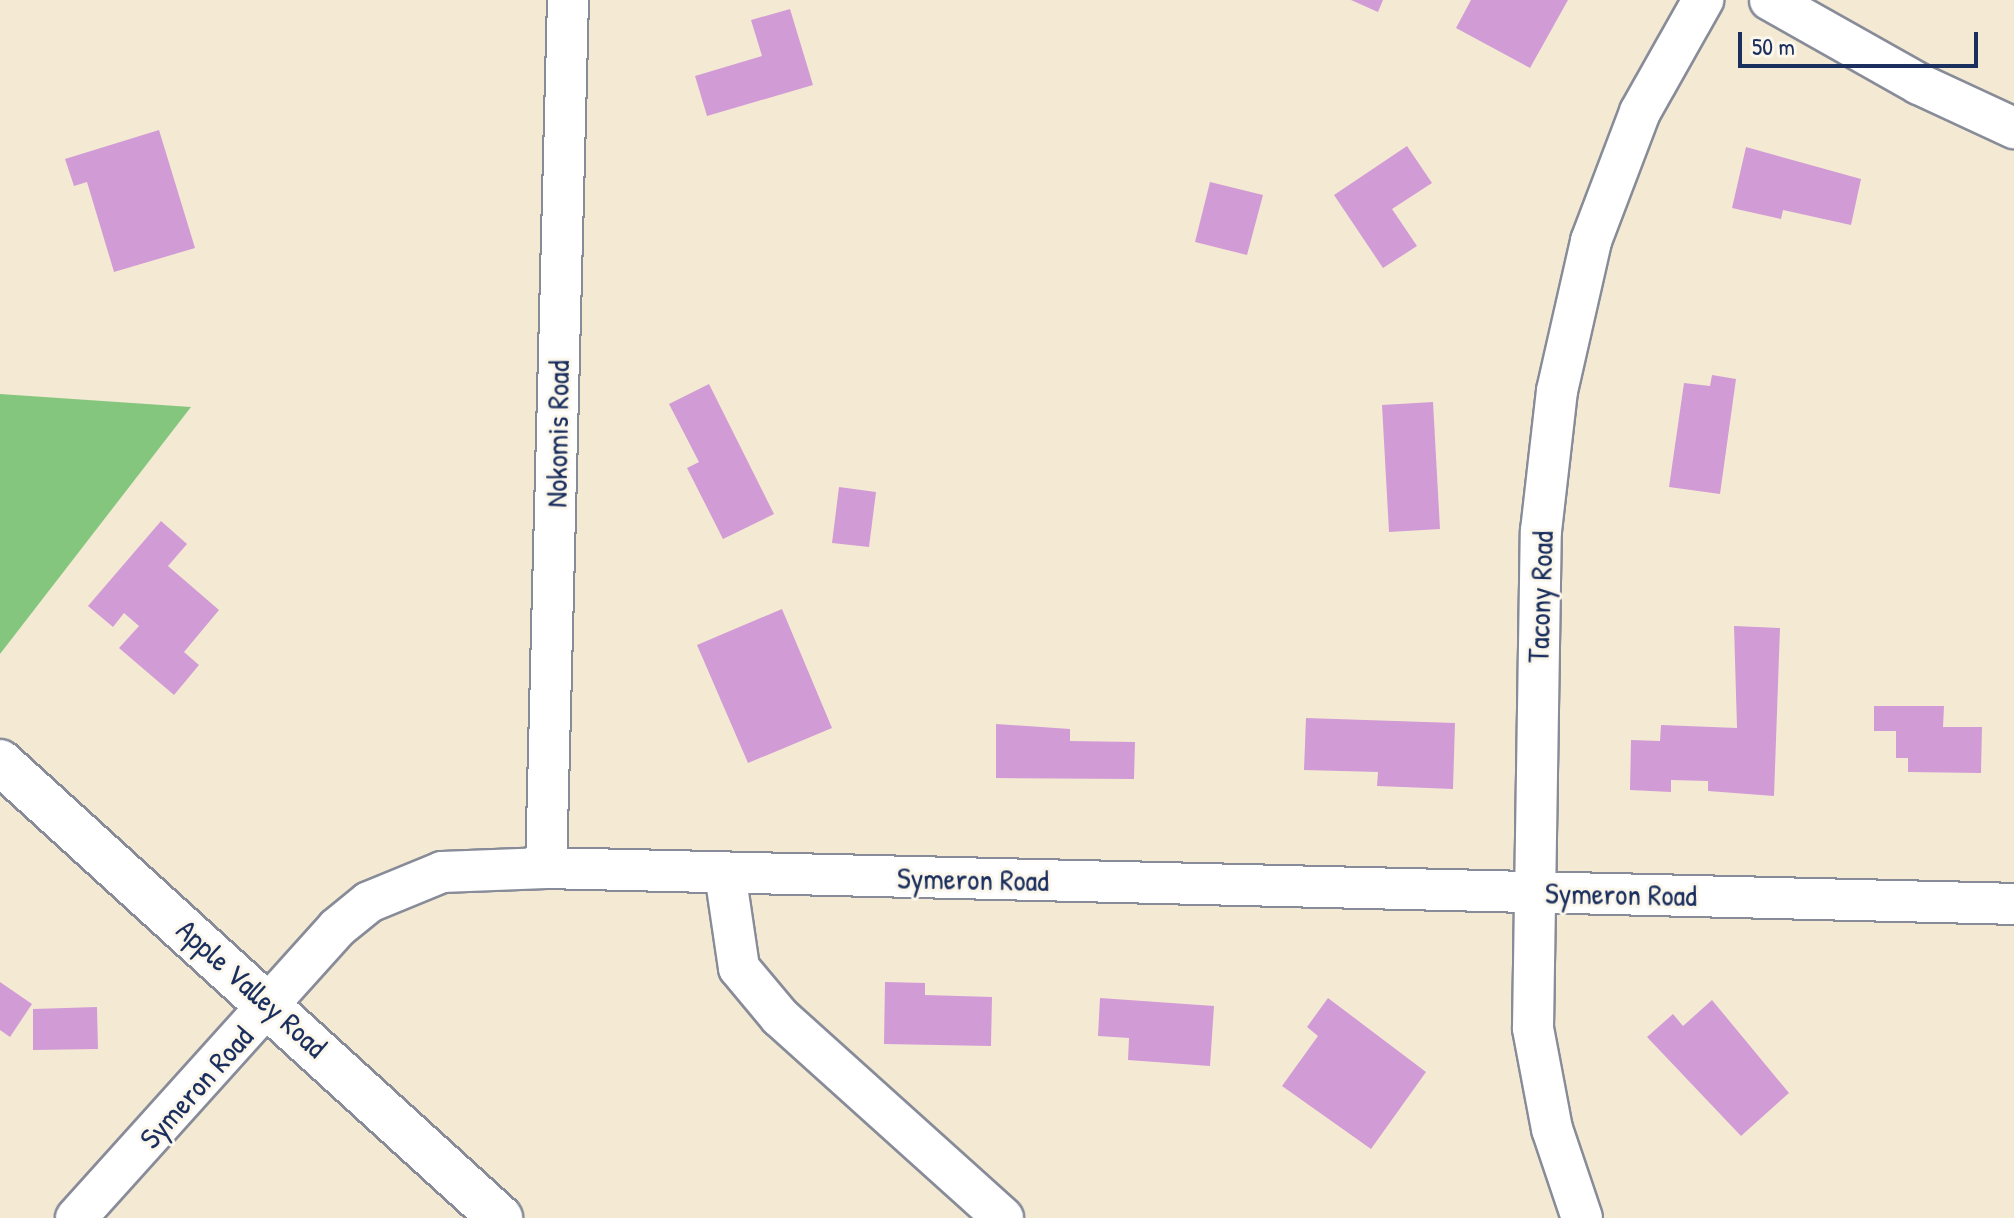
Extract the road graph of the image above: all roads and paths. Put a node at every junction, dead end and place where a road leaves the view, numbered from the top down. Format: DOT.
graph roads {
  1 [pos="568,0"];
  2 [pos="1703,0"];
  3 [pos="1770,0"];
  4 [pos="2014,128"];
  5 [pos="0,762"];
  6 [pos="546,868"];
  7 [pos="725,873"];
  8 [pos="1534,892"];
  9 [pos="2014,904"];
  10 [pos="271,1005"];
  11 [pos="76,1218"];
  12 [pos="500,1218"];
  13 [pos="1003,1218"];
  14 [pos="1582,1218"];
  1 -- 6 [label="street, Nokomis Road"];
  2 -- 8 [label="street, Tacony Road"];
  3 -- 4 [label="street"];
  5 -- 10 [label="main road, Apple Valley Road"];
  6 -- 7 [label="street, Symeron Road"];
  6 -- 10 [label="street, Symeron Road"];
  7 -- 8 [label="street, Symeron Road"];
  7 -- 13 [label="street"];
  8 -- 9 [label="street, Symeron Road"];
  8 -- 14 [label="street, Tacony Road"];
  10 -- 11 [label="street, Symeron Road"];
  10 -- 12 [label="main road, Apple Valley Road"];
}
